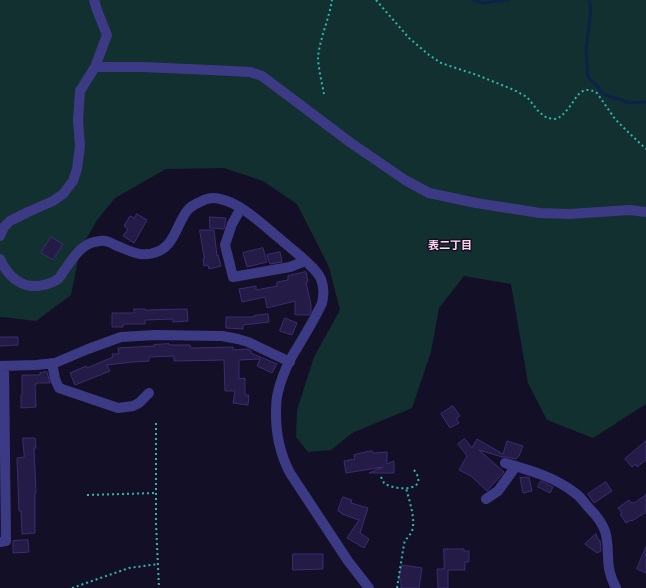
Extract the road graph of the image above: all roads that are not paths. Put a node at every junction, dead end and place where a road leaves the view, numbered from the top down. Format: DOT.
graph roads {
  1 [pos="94,0"];
  2 [pos="95,67"];
  3 [pos="241,208"];
  4 [pos="646,212"];
  5 [pos="0,236"];
  6 [pos="0,259"];
  7 [pos="306,261"];
  8 [pos="290,362"];
  9 [pos="52,363"];
  10 [pos="2,366"];
  11 [pos="149,393"];
  12 [pos="505,463"];
  13 [pos="516,466"];
  14 [pos="486,499"];
  15 [pos="0,542"];
  16 [pos="369,588"];
  17 [pos="616,588"];
  1 -- 2 [label="street"];
  2 -- 4 [label="street"];
  2 -- 5 [label="street"];
  3 -- 6 [label="street"];
  3 -- 7 [label="street"];
  3 -- 7 [label="street"];
  7 -- 8 [label="street"];
  8 -- 9 [label="street"];
  8 -- 16 [label="street"];
  9 -- 10 [label="street"];
  9 -- 11 [label="street"];
  10 -- 15 [label="street"];
  12 -- 13 [label="street"];
  13 -- 14 [label="street"];
  13 -- 17 [label="street"];
}
